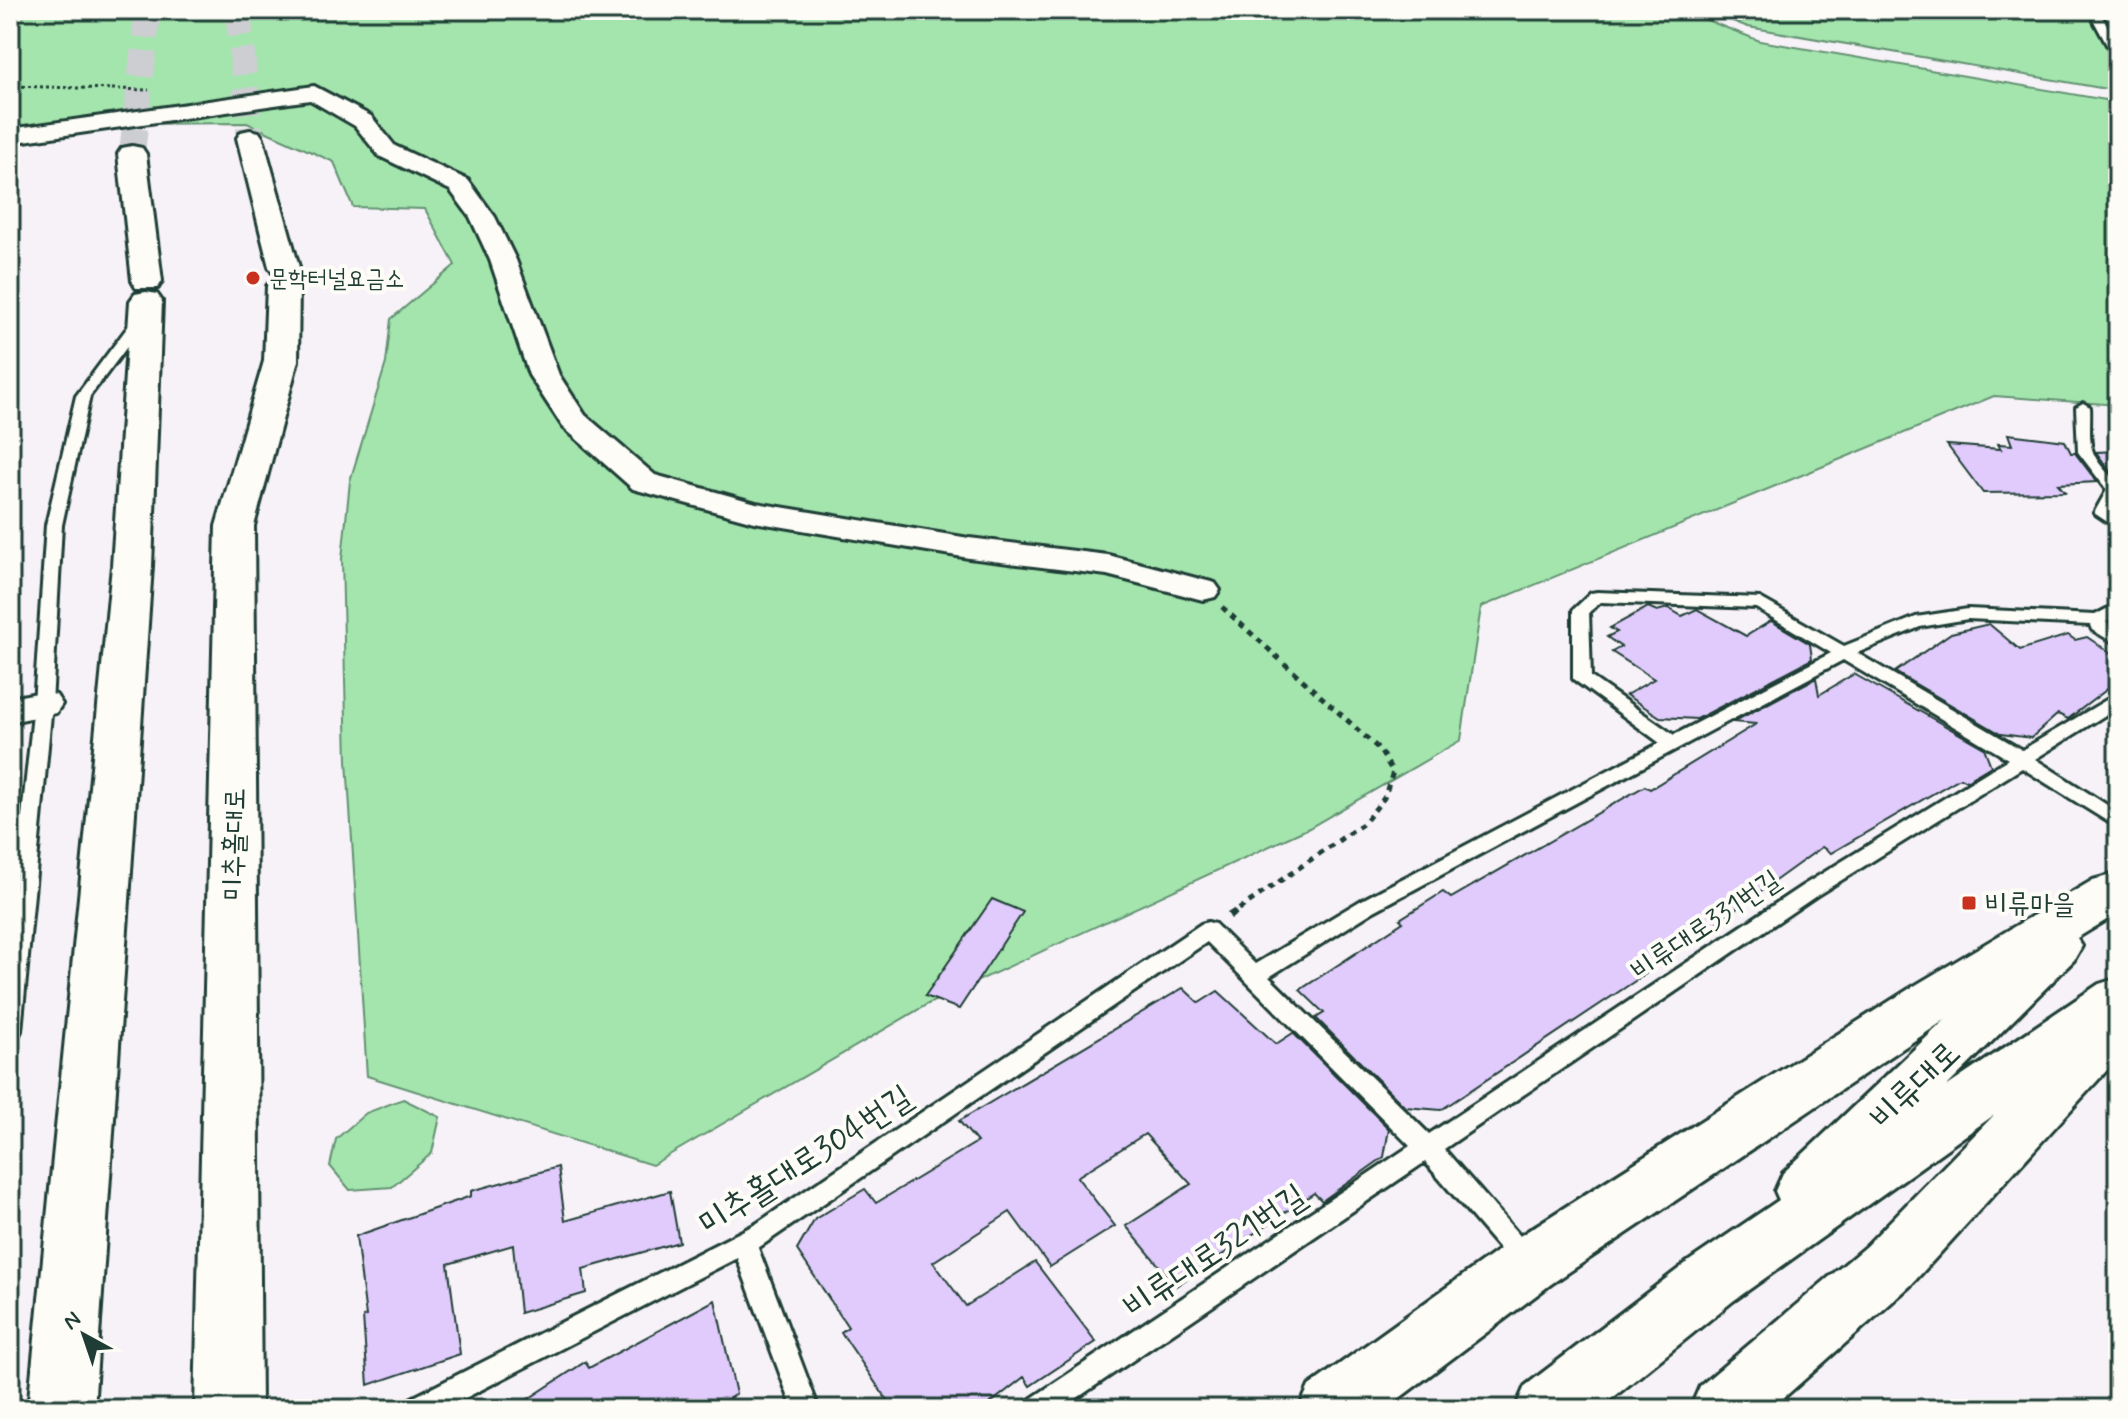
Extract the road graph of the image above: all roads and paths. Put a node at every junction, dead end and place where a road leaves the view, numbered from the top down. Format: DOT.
graph roads {
  1 [pos="2093,10"];
  2 [pos="2118,49"];
  3 [pos="10,136"];
  4 [pos="250,138"];
  5 [pos="132,154"];
  6 [pos="147,298"];
  7 [pos="2083,407"];
  8 [pos="2118,524"];
  9 [pos="1203,590"];
  10 [pos="2118,608"];
  11 [pos="2098,620"];
  12 [pos="2118,640"];
  13 [pos="1845,652"];
  14 [pos="2118,699"];
  15 [pos="26,707"];
  16 [pos="1673,743"];
  17 [pos="2022,759"];
  18 [pos="2118,821"];
  19 [pos="2114,890"];
  20 [pos="1208,930"];
  21 [pos="1254,975"];
  22 [pos="2118,999"];
  23 [pos="2118,1022"];
  24 [pos="10,1031"];
  25 [pos="1427,1147"];
  26 [pos="744,1243"];
  27 [pos="1529,1264"];
  28 [pos="1711,1281"];
  29 [pos="61,1409"];
  30 [pos="228,1409"];
  31 [pos="417,1409"];
  32 [pos="806,1409"];
  33 [pos="1038,1409"];
  34 [pos="1332,1409"];
  35 [pos="1548,1409"];
  36 [pos="1723,1409"];
  1 -- 2 [label="lane"];
  3 -- 9 [label="street"];
  4 -- 30 [label="main road, 미추홀대로"];
  5 -- 6 [label="main road"];
  6 -- 15 [label="lane"];
  6 -- 29 [label="main road"];
  7 -- 8 [label="lane"];
  9 -- 20 [label="path"];
  10 -- 11 [label="lane"];
  11 -- 12 [label="lane"];
  11 -- 13 [label="lane"];
  13 -- 16 [label="lane"];
  13 -- 16 [label="lane"];
  13 -- 17 [label="lane"];
  14 -- 17 [label="lane, 비류대로331번길"];
  15 -- 24 [label="lane"];
  16 -- 21 [label="lane"];
  17 -- 18 [label="lane"];
  17 -- 25 [label="lane, 비류대로331번길"];
  19 -- 27 [label="main road"];
  19 -- 28 [label="main road, 비류대로"];
  20 -- 21 [label="lane"];
  20 -- 26 [label="lane, 미추홀대로304번길"];
  21 -- 25 [label="lane"];
  22 -- 28 [label="main road, 비류대로"];
  23 -- 36 [label="main road"];
  25 -- 27 [label="lane"];
  25 -- 33 [label="lane, 비류대로321번길"];
  26 -- 31 [label="lane, 미추홀대로304번길"];
  26 -- 32 [label="lane"];
  27 -- 34 [label="main road"];
  28 -- 35 [label="main road, 비류대로"];
}
